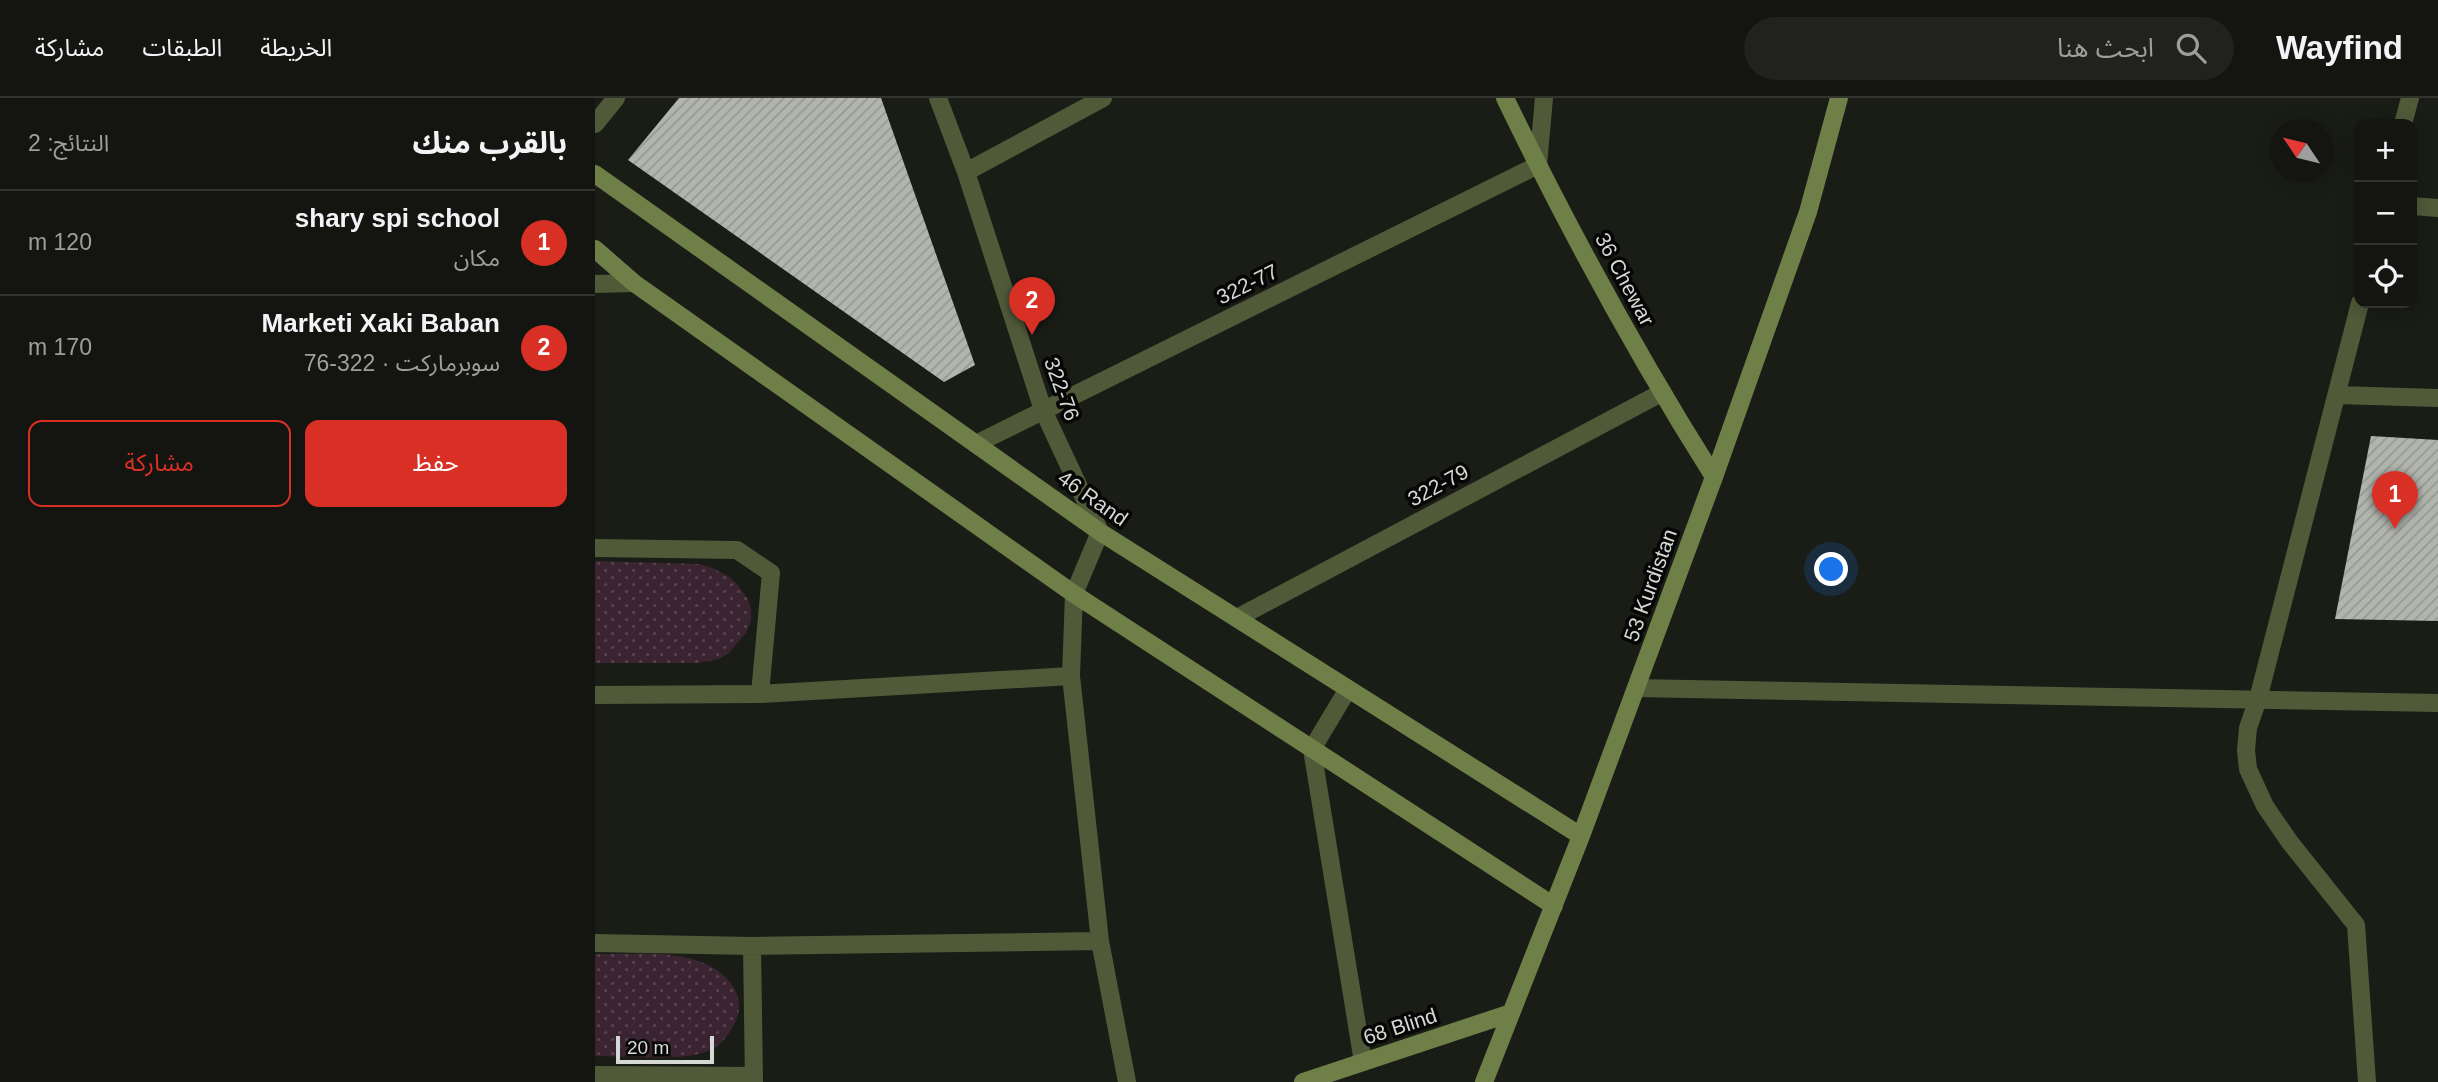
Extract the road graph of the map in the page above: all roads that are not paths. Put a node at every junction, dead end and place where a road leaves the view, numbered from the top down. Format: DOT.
graph roads {
  1 [pos="616,98"];
  2 [pos="938,98"];
  3 [pos="1103,98"];
  4 [pos="1505,98"];
  5 [pos="1544,98"];
  6 [pos="1839,98"];
  7 [pos="2410,98"];
  8 [pos="2404,119"];
  9 [pos="595,124"];
  10 [pos="1538,165"];
  11 [pos="966,172"];
  12 [pos="595,174"];
  13 [pos="2417,206"];
  14 [pos="2438,208"];
  15 [pos="595,249"];
  16 [pos="634,283"];
  17 [pos="595,284"];
  18 [pos="2359,308"];
  19 [pos="1661,393"];
  20 [pos="2337,395"];
  21 [pos="2438,398"];
  22 [pos="1043,410"];
  23 [pos="977,444"];
  24 [pos="1714,477"];
  25 [pos="1100,532"];
  26 [pos="595,548"];
  27 [pos="1075,594"];
  28 [pos="1237,618"];
  29 [pos="1071,676"];
  30 [pos="1636,688"];
  31 [pos="1348,689"];
  32 [pos="760,694"];
  33 [pos="595,695"];
  34 [pos="2258,699"];
  35 [pos="2438,703"];
  36 [pos="1312,749"];
  37 [pos="1581,836"];
  38 [pos="1553,906"];
  39 [pos="1100,941"];
  40 [pos="595,943"];
  41 [pos="752,946"];
  42 [pos="1511,1013"];
  43 [pos="1363,1062"];
  44 [pos="595,1075"];
  45 [pos="754,1079"];
  46 [pos="1127,1082"];
  47 [pos="1303,1082"];
  48 [pos="1484,1082"];
  49 [pos="2367,1082"];
  1 -- 9 [label="street"];
  2 -- 11 [label="street, 322-76"];
  3 -- 11 [label="street"];
  4 -- 10 [label="main road, 36 Chewar"];
  5 -- 10 [label="street"];
  6 -- 24 [label="main road, 53 Kurdistan"];
  7 -- 8 [label="street"];
  10 -- 19 [label="main road, 36 Chewar"];
  10 -- 22 [label="street, 322-77"];
  11 -- 22 [label="street, 322-76"];
  12 -- 23 [label="main road, 46 Rand"];
  13 -- 14 [label="street"];
  15 -- 16 [label="main road"];
  16 -- 17 [label="street"];
  16 -- 27 [label="main road"];
  18 -- 20 [label="street"];
  19 -- 24 [label="main road, 36 Chewar"];
  19 -- 28 [label="street, 322-79"];
  20 -- 21 [label="street"];
  20 -- 34 [label="street"];
  22 -- 23 [label="street, 322-77"];
  22 -- 25 [label="street, 322-76"];
  23 -- 25 [label="main road, 46 Rand"];
  24 -- 30 [label="main road, 53 Kurdistan"];
  25 -- 27 [label="street"];
  25 -- 28 [label="main road, 46 Rand"];
  26 -- 32 [label="street"];
  27 -- 29 [label="street"];
  27 -- 36 [label="main road"];
  28 -- 31 [label="main road, 46 Rand"];
  29 -- 32 [label="street"];
  29 -- 39 [label="street"];
  30 -- 34 [label="street"];
  30 -- 37 [label="main road, 53 Kurdistan"];
  31 -- 36 [label="street"];
  31 -- 37 [label="main road, 46 Rand"];
  32 -- 33 [label="street"];
  34 -- 35 [label="street"];
  34 -- 49 [label="street"];
  36 -- 38 [label="main road"];
  36 -- 43 [label="street"];
  37 -- 38 [label="main road, 53 Kurdistan"];
  38 -- 42 [label="main road, 53 Kurdistan"];
  39 -- 41 [label="street"];
  39 -- 46 [label="street"];
  40 -- 41 [label="street"];
  41 -- 45 [label="street"];
  42 -- 43 [label="main road, 68 Blind"];
  42 -- 48 [label="main road, 53 Kurdistan"];
  43 -- 47 [label="main road, 68 Blind"];
  44 -- 45 [label="street"];
}
